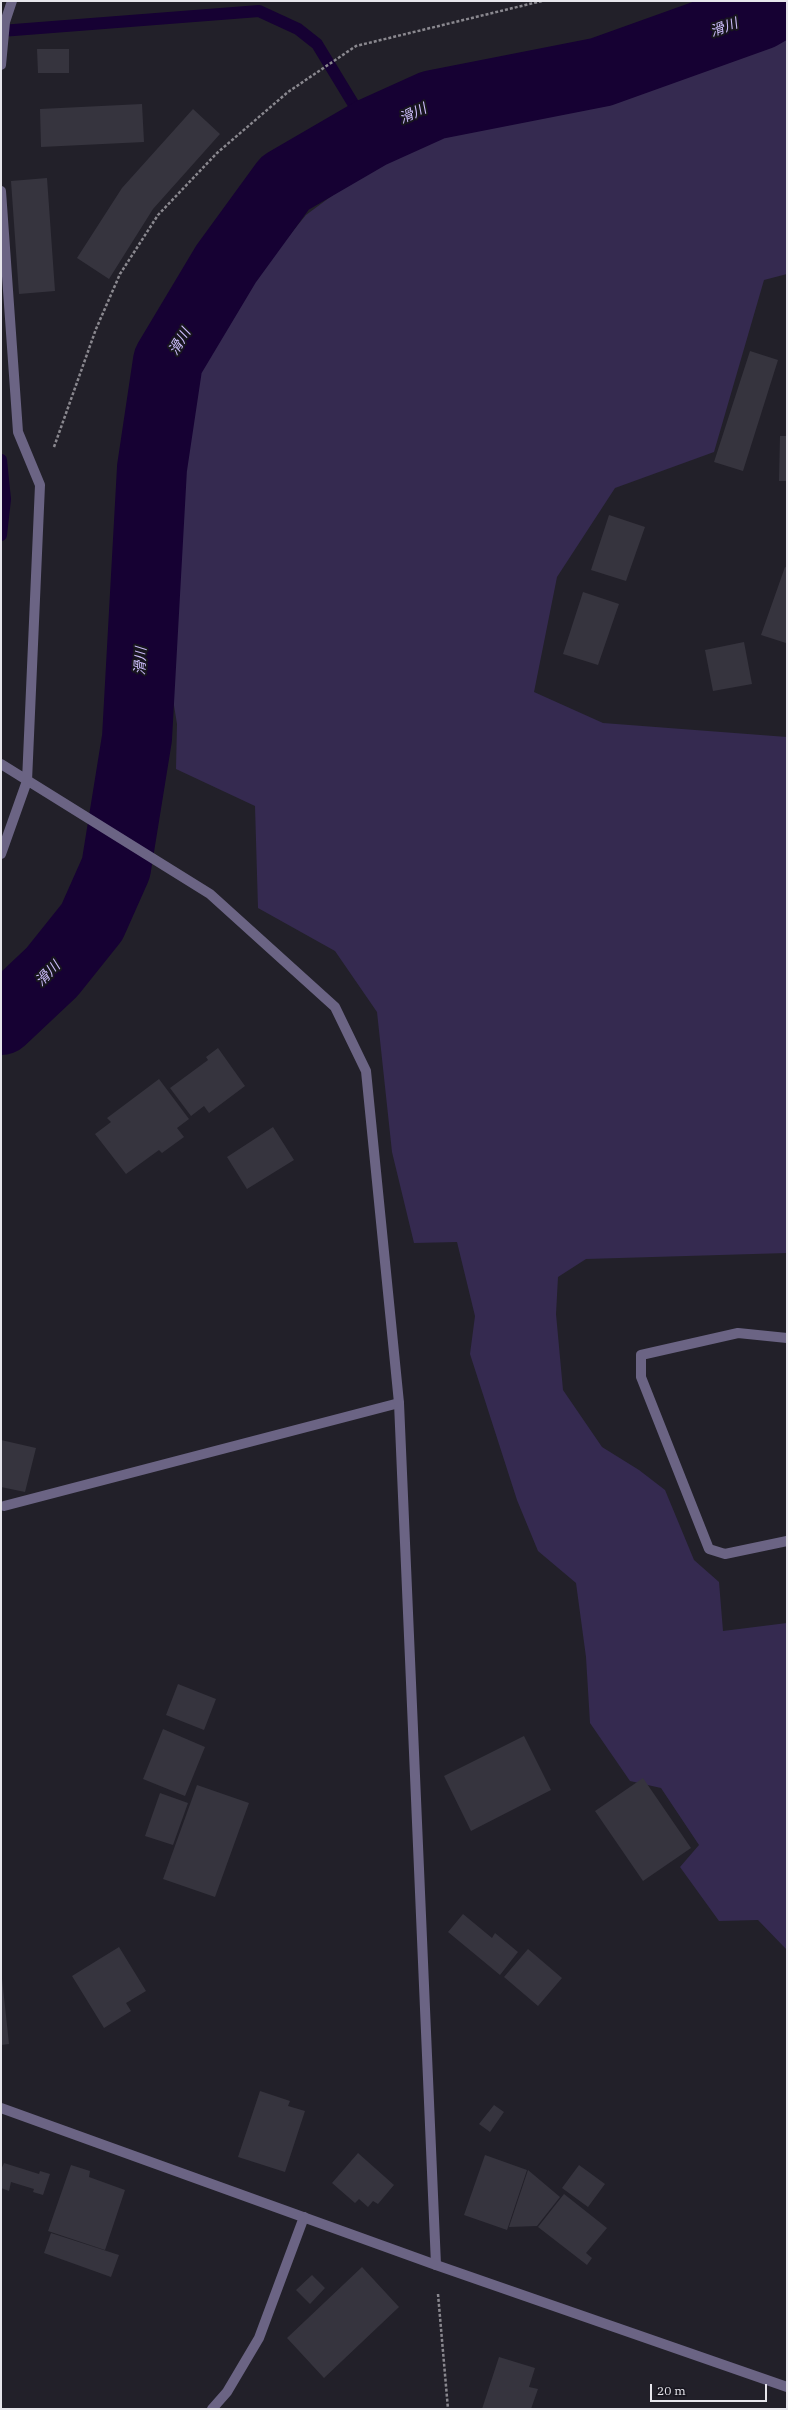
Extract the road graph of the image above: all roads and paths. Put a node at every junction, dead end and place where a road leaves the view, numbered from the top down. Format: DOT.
graph roads {
  1 [pos="12,1"];
  2 [pos="542,1"];
  3 [pos="1,65"];
  4 [pos="1,191"];
  5 [pos="40,485"];
  6 [pos="1,764"];
  7 [pos="27,781"];
  8 [pos="1,854"];
  9 [pos="787,1338"];
  10 [pos="399,1403"];
  11 [pos="4,1506"];
  12 [pos="787,1541"];
  13 [pos="1,2108"];
  14 [pos="304,2217"];
  15 [pos="436,2265"];
  16 [pos="787,2387"];
  17 [pos="212,2409"];
  18 [pos="448,2409"];
  1 -- 3 [label="street"];
  2 -- 5 [label="path"];
  4 -- 5 [label="street"];
  5 -- 7 [label="street"];
  6 -- 7 [label="street"];
  7 -- 8 [label="street"];
  7 -- 10 [label="street"];
  9 -- 12 [label="street"];
  10 -- 11 [label="street"];
  10 -- 15 [label="street"];
  13 -- 14 [label="street"];
  14 -- 15 [label="street"];
  14 -- 17 [label="street"];
  15 -- 16 [label="street"];
  15 -- 18 [label="path"];
}
